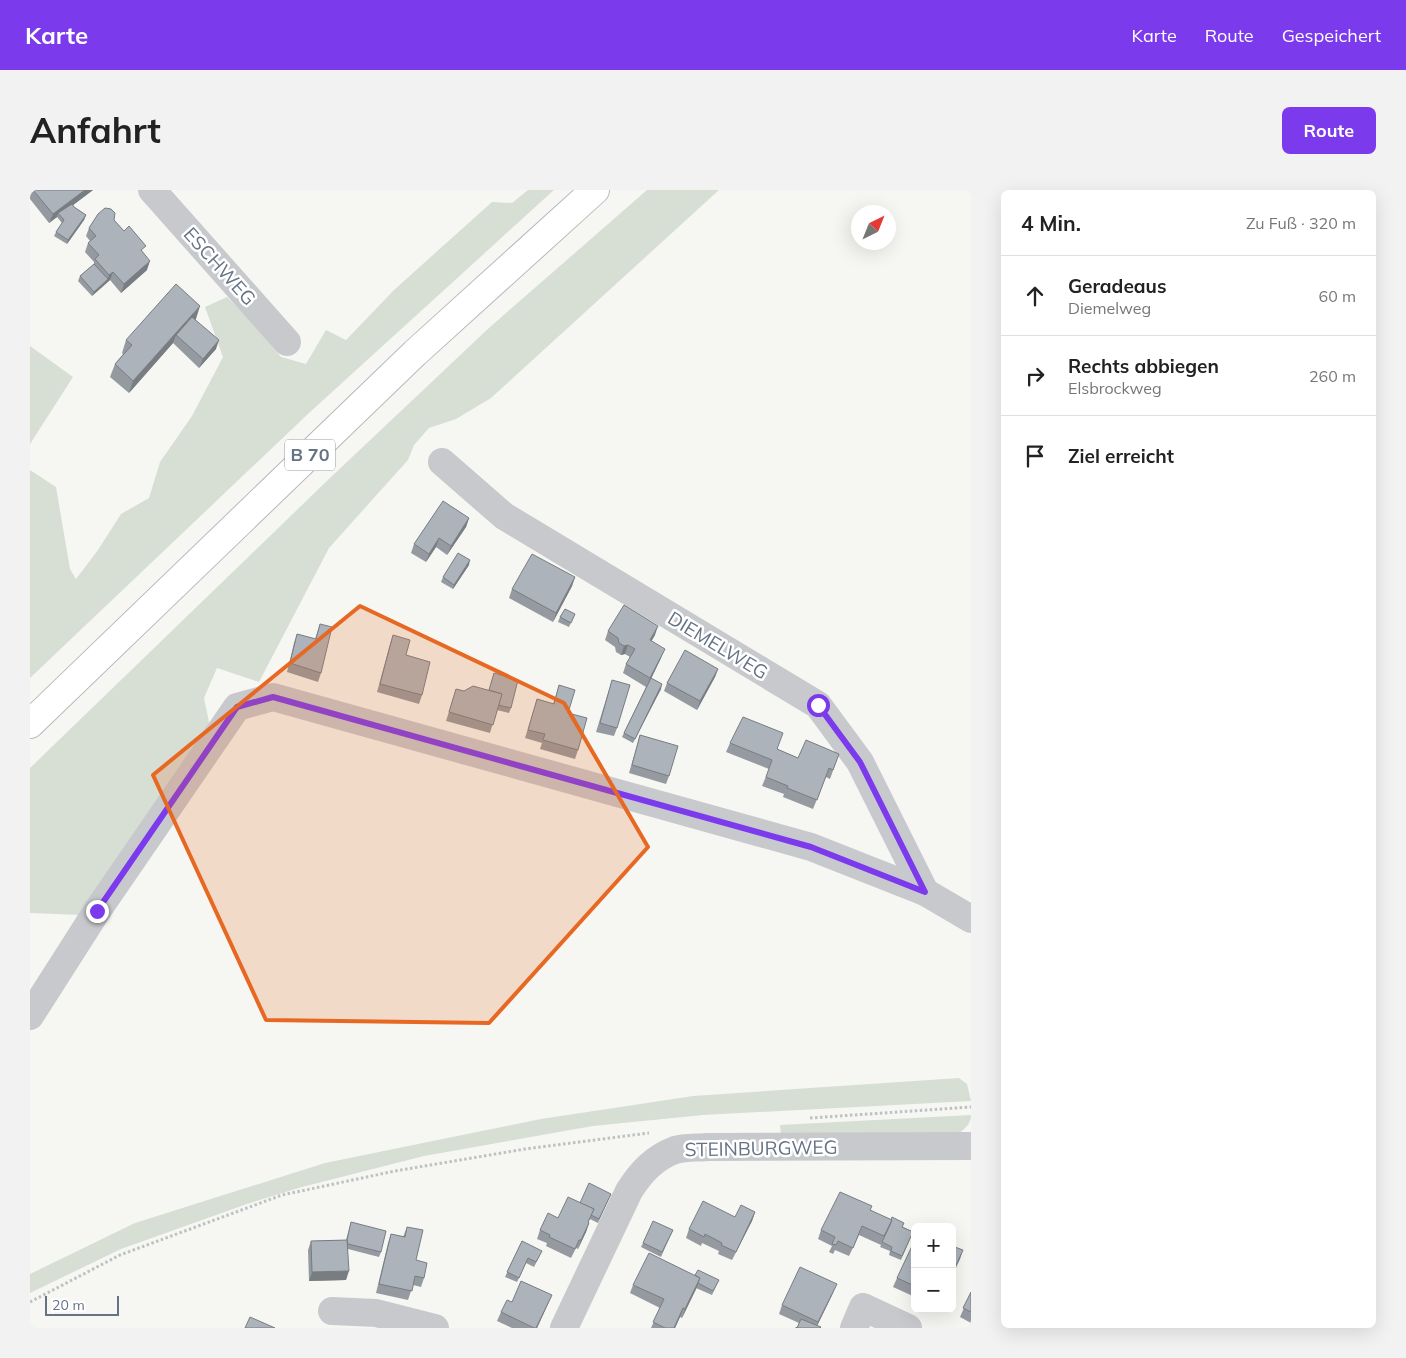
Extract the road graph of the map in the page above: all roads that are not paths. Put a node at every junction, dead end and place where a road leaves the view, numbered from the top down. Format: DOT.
graph roads {
  1 [pos="152,190"];
  2 [pos="595,190"];
  3 [pos="287,342"];
  4 [pos="442,462"];
  5 [pos="30,724"];
  6 [pos="925,892"];
  7 [pos="971,919"];
  8 [pos="30,1016"];
  9 [pos="971,1146"];
  10 [pos="332,1311"];
  11 [pos="435,1328"];
  12 [pos="564,1328"];
  13 [pos="854,1328"];
  14 [pos="908,1328"];
  1 -- 3 [label="street, ESCHWEG"];
  2 -- 5 [label="highway, B 70"];
  4 -- 6 [label="street, DIEMELWEG"];
  6 -- 7 [label="street"];
  6 -- 8 [label="street"];
  9 -- 12 [label="street, STEINBURGWEG"];
  10 -- 11 [label="street"];
  13 -- 14 [label="street"];
}
